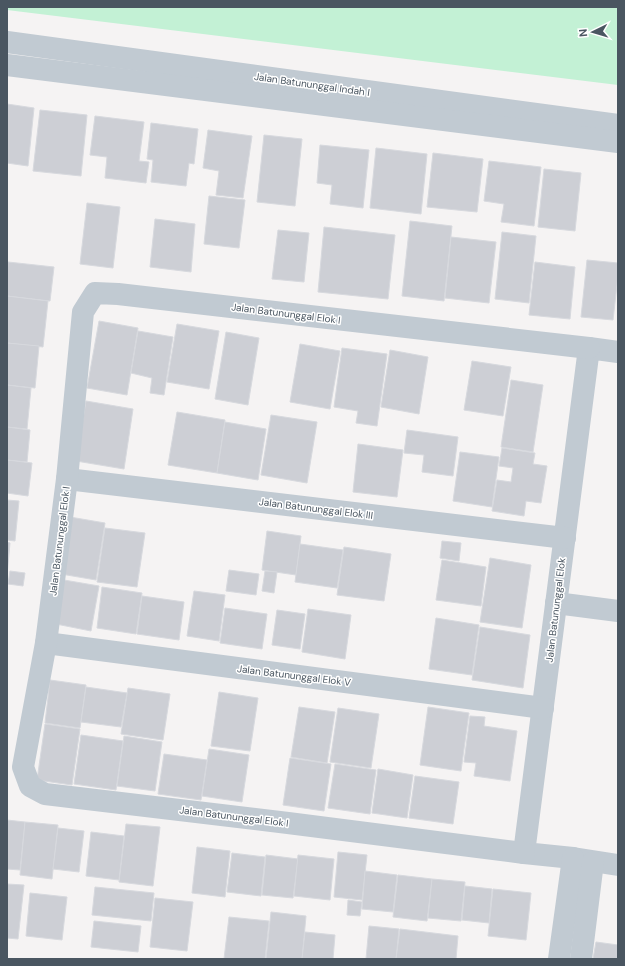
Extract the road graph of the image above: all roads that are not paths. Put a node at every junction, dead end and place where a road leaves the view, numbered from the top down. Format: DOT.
graph roads {
  1 [pos="7,42"];
  2 [pos="7,65"];
  3 [pos="319,94"];
  4 [pos="618,125"];
  5 [pos="618,142"];
  6 [pos="589,348"];
  7 [pos="618,352"];
  8 [pos="67,479"];
  9 [pos="565,538"];
  10 [pos="556,603"];
  11 [pos="618,611"];
  12 [pos="46,643"];
  13 [pos="543,708"];
  14 [pos="524,853"];
  15 [pos="583,860"];
  16 [pos="618,865"];
  17 [pos="559,959"];
  18 [pos="581,959"];
  1 -- 3 [label="street, Jalan Batununggal Indah I"];
  2 -- 3 [label="street, Jalan Batununggal Indah I"];
  3 -- 4 [label="street, Jalan Batununggal Indah I"];
  3 -- 5 [label="street, Jalan Batununggal Indah I"];
  6 -- 7 [label="street"];
  6 -- 8 [label="street, Jalan Batununggal Elok I"];
  6 -- 9 [label="street, Jalan Batununggal Elok"];
  8 -- 9 [label="street, Jalan Batununggal Elok III"];
  8 -- 12 [label="street, Jalan Batununggal Elok I"];
  9 -- 10 [label="street, Jalan Batununggal Elok"];
  10 -- 11 [label="street"];
  10 -- 13 [label="street, Jalan Batununggal Elok"];
  12 -- 13 [label="street, Jalan Batununggal Elok V"];
  12 -- 14 [label="street, Jalan Batununggal Elok I"];
  13 -- 14 [label="street, Jalan Batununggal Elok"];
  14 -- 15 [label="street"];
  15 -- 16 [label="street"];
  15 -- 17 [label="street"];
  15 -- 18 [label="street"];
}
